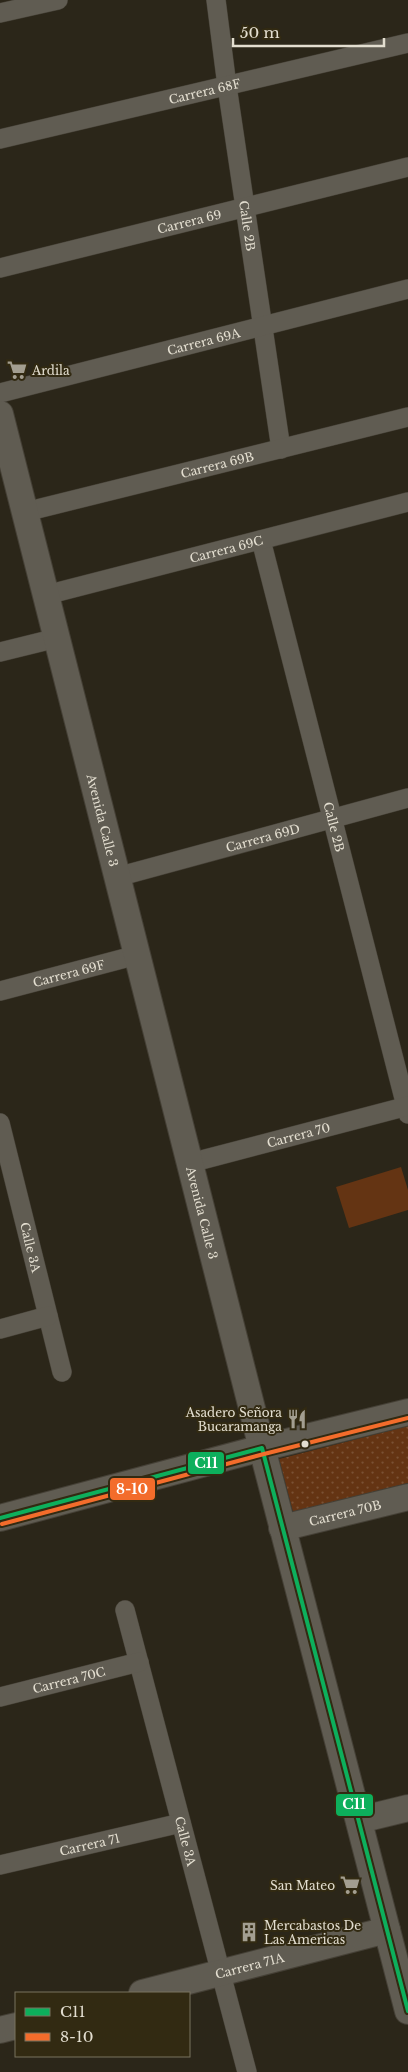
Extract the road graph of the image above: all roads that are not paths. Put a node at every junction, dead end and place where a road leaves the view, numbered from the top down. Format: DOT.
graph roads {
  1 [pos="58,0"];
  2 [pos="216,0"];
  3 [pos="0,14"];
  4 [pos="408,43"];
  5 [pos="227,86"];
  6 [pos="0,139"];
  7 [pos="408,167"];
  8 [pos="246,207"];
  9 [pos="0,268"];
  10 [pos="408,289"];
  11 [pos="262,326"];
  12 [pos="0,393"];
  13 [pos="0,414"];
  14 [pos="408,418"];
  15 [pos="281,449"];
  16 [pos="408,502"];
  17 [pos="25,512"];
  18 [pos="261,540"];
  19 [pos="46,595"];
  20 [pos="56,638"];
  21 [pos="0,652"];
  22 [pos="408,798"];
  23 [pos="332,819"];
  24 [pos="117,877"];
  25 [pos="137,955"];
  26 [pos="0,991"];
  27 [pos="407,1109"];
  28 [pos="0,1123"];
  29 [pos="190,1163"];
  30 [pos="5,1164"];
  31 [pos="48,1316"];
  32 [pos="0,1329"];
  33 [pos="62,1372"];
  34 [pos="408,1412"];
  35 [pos="262,1448"];
  36 [pos="408,1497"];
  37 [pos="0,1518"];
  38 [pos="282,1528"];
  39 [pos="125,1610"];
  40 [pos="139,1662"];
  41 [pos="0,1697"];
  42 [pos="408,1808"];
  43 [pos="359,1820"];
  44 [pos="182,1823"];
  45 [pos="0,1866"];
  46 [pos="387,1930"];
  47 [pos="221,1973"];
  48 [pos="146,1992"];
  49 [pos="408,2011"];
  50 [pos="15,2026"];
  51 [pos="0,2030"];
  52 [pos="247,2072"];
  1 -- 3 [label="street"];
  2 -- 5 [label="street, Calle 2B"];
  4 -- 5 [label="street, Carrera 68F"];
  5 -- 6 [label="street, Carrera 68F"];
  5 -- 8 [label="street, Calle 2B"];
  7 -- 8 [label="street, Carrera 69"];
  8 -- 9 [label="street, Carrera 69"];
  8 -- 11 [label="street, Calle 2B"];
  10 -- 11 [label="street, Carrera 69A"];
  11 -- 12 [label="street, Carrera 69A"];
  11 -- 15 [label="street, Calle 2B"];
  13 -- 17 [label="street, Avenida Calle 3"];
  14 -- 15 [label="street, Carrera 69B"];
  15 -- 17 [label="street, Carrera 69B"];
  16 -- 18 [label="street, Carrera 69C"];
  17 -- 19 [label="street, Avenida Calle 3"];
  18 -- 19 [label="street, Carrera 69C"];
  18 -- 23 [label="street, Calle 2B"];
  19 -- 20 [label="street, Avenida Calle 3"];
  20 -- 21 [label="street"];
  20 -- 24 [label="street, Avenida Calle 3"];
  22 -- 23 [label="street, Carrera 69D"];
  23 -- 24 [label="street, Carrera 69D"];
  23 -- 27 [label="street, Calle 2B"];
  24 -- 25 [label="street, Avenida Calle 3"];
  25 -- 26 [label="street, Carrera 69F"];
  25 -- 29 [label="street, Avenida Calle 3"];
  27 -- 29 [label="street, Carrera 70"];
  28 -- 30 [label="street, Calle 3A"];
  29 -- 35 [label="street, Avenida Calle 3"];
  30 -- 31 [label="street, Calle 3A"];
  31 -- 32 [label="street"];
  31 -- 33 [label="street, Calle 3A"];
  34 -- 35 [label="street"];
  35 -- 37 [label="street"];
  35 -- 38 [label="street, Avenida Calle 3"];
  36 -- 38 [label="street, Carrera 70B"];
  38 -- 43 [label="street, Avenida Calle 3"];
  39 -- 40 [label="street, Calle 3A"];
  40 -- 41 [label="street, Carrera 70C"];
  40 -- 44 [label="street, Calle 3A"];
  42 -- 43 [label="street"];
  43 -- 46 [label="street, Avenida Calle 3"];
  44 -- 45 [label="street, Carrera 71"];
  44 -- 47 [label="street, Calle 3A"];
  46 -- 47 [label="street, Carrera 71A"];
  46 -- 49 [label="street, Avenida Calle 3"];
  47 -- 48 [label="street, Carrera 71A"];
  47 -- 52 [label="street, Calle 3A"];
  50 -- 51 [label="street"];
}
